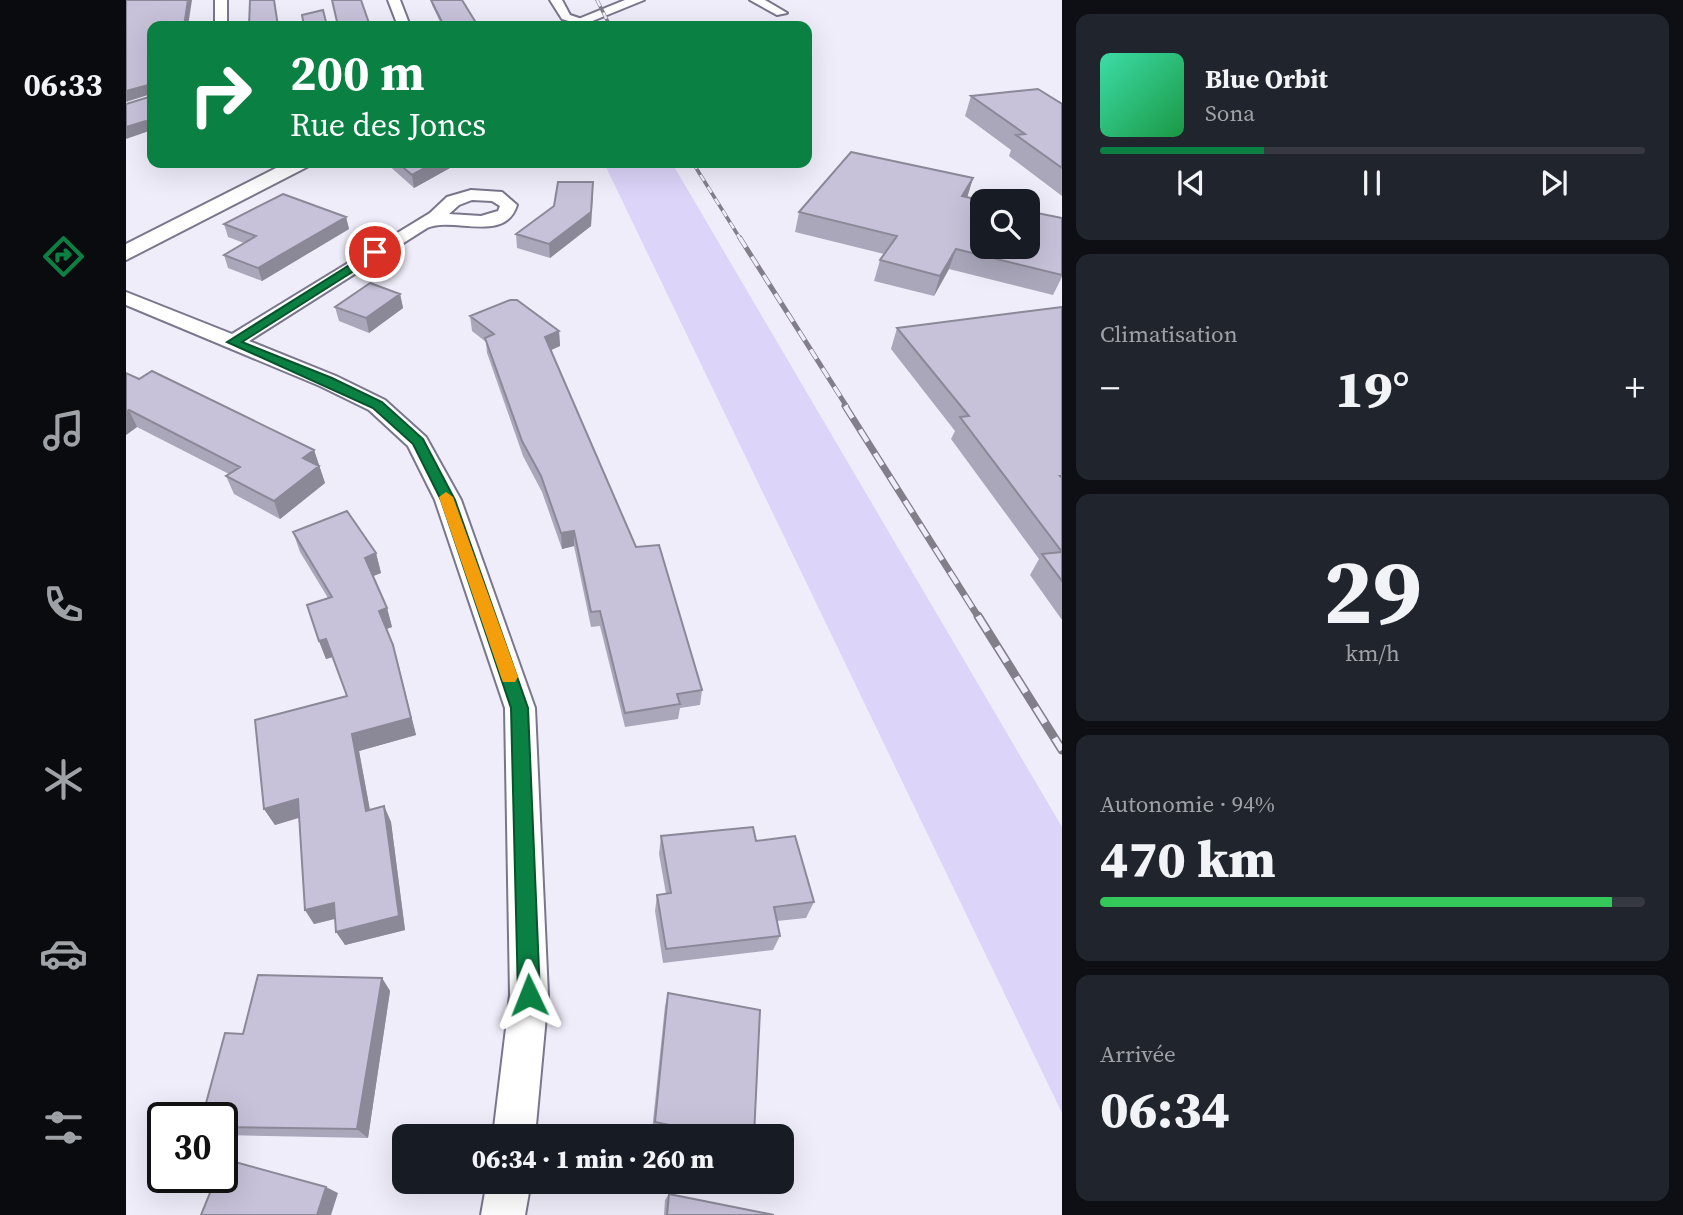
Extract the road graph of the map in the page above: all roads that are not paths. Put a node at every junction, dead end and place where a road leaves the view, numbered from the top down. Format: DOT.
graph roads {
  1 [pos="221,0"];
  2 [pos="394,0"];
  3 [pos="556,0"];
  4 [pos="637,0"];
  5 [pos="756,0"];
  6 [pos="781,13"];
  7 [pos="221,21"];
  8 [pos="402,21"];
  9 [pos="570,21"];
  10 [pos="581,21"];
  11 [pos="290,168"];
  12 [pos="436,217"];
  13 [pos="126,253"];
  14 [pos="126,298"];
  15 [pos="233,342"];
  16 [pos="515,1124"];
  17 [pos="507,1194"];
  18 [pos="503,1215"];
  1 -- 7 [label="street"];
  2 -- 8 [label="street"];
  3 -- 9 [label="street"];
  4 -- 10 [label="street"];
  5 -- 6 [label="street"];
  11 -- 13 [label="street"];
  12 -- 15 [label="street"];
  14 -- 15 [label="street"];
  15 -- 16 [label="street"];
  17 -- 18 [label="street"];
}
